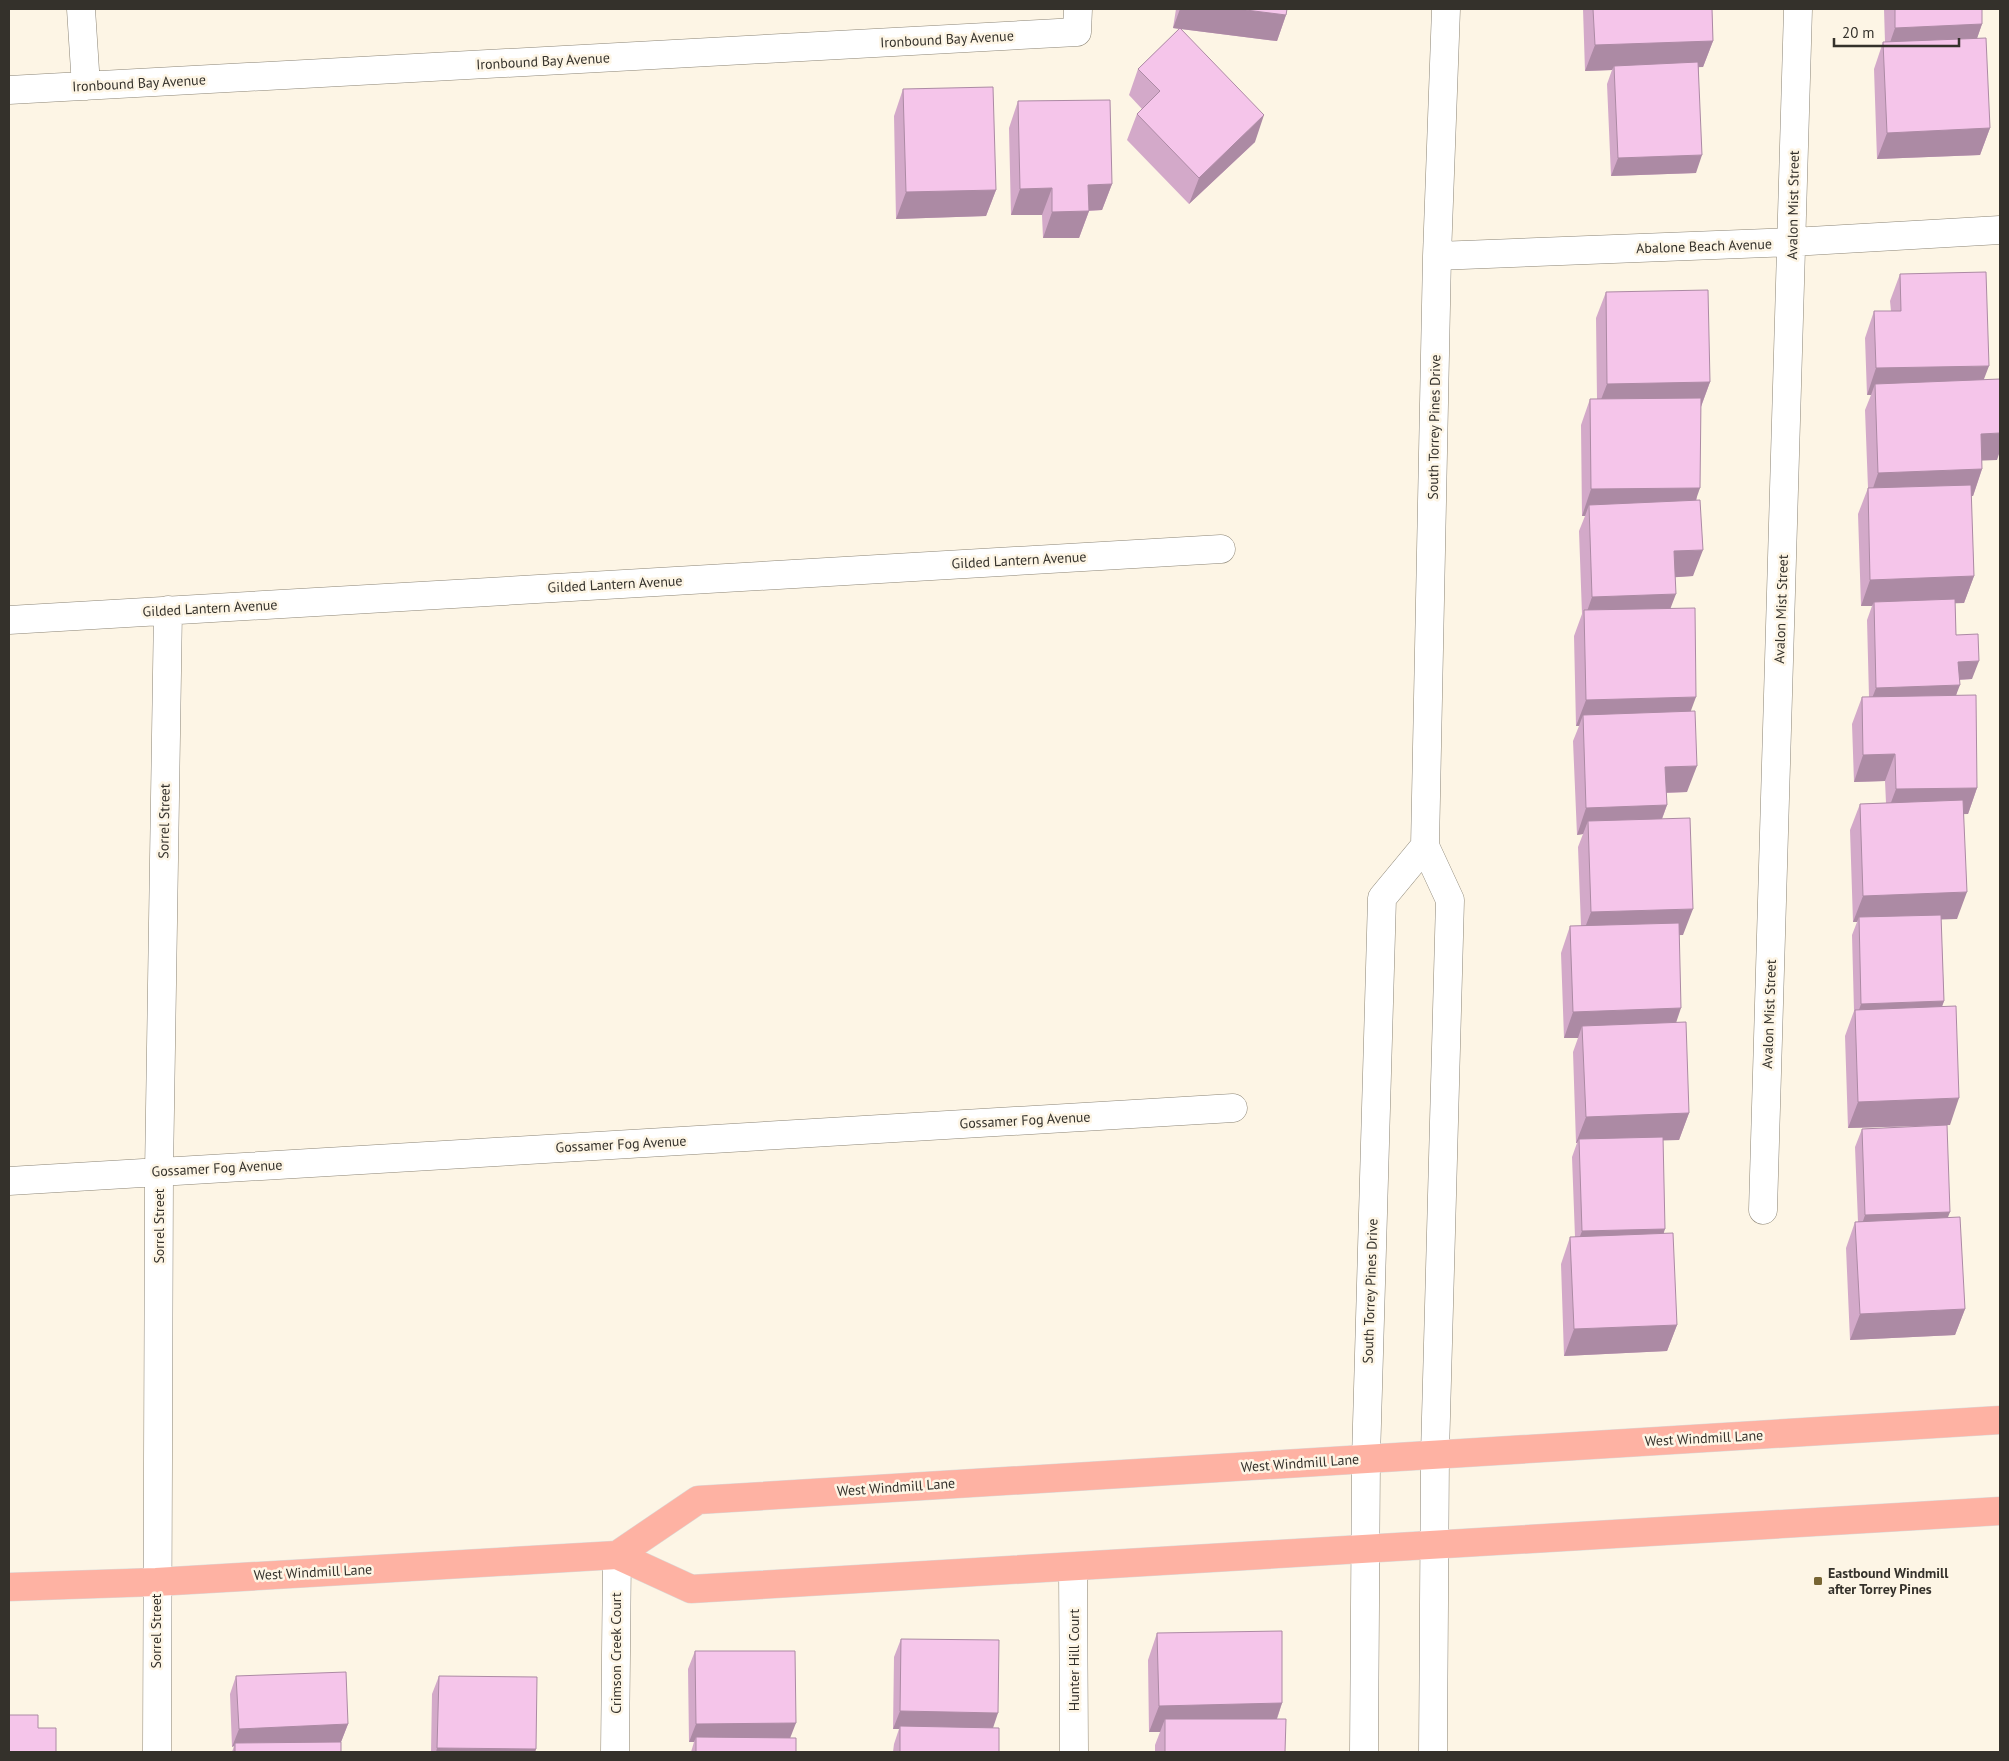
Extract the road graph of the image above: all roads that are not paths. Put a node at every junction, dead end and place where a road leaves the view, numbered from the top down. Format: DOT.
graph roads {
  1 [pos="82,9"];
  2 [pos="1446,9"];
  3 [pos="1798,9"];
  4 [pos="1078,20"];
  5 [pos="86,86"];
  6 [pos="9,90"];
  7 [pos="2000,230"];
  8 [pos="1792,242"];
  9 [pos="1437,256"];
  10 [pos="1221,549"];
  11 [pos="168,610"];
  12 [pos="9,620"];
  13 [pos="1425,846"];
  14 [pos="1233,1108"];
  15 [pos="159,1172"];
  16 [pos="9,1181"];
  17 [pos="1762,1210"];
  18 [pos="2000,1420"];
  19 [pos="1435,1454"];
  20 [pos="1366,1458"];
  21 [pos="2000,1511"];
  22 [pos="1434,1544"];
  23 [pos="1365,1550"];
  24 [pos="617,1554"];
  25 [pos="1073,1567"];
  26 [pos="156,1582"];
  27 [pos="9,1587"];
  28 [pos="157,1752"];
  29 [pos="615,1752"];
  30 [pos="1074,1752"];
  31 [pos="1364,1752"];
  32 [pos="1433,1752"];
  1 -- 5 [label="street"];
  2 -- 9 [label="street, South Torrey Pines Drive"];
  3 -- 8 [label="street, Avalon Mist Street"];
  4 -- 5 [label="street, Ironbound Bay Avenue"];
  5 -- 6 [label="street, Ironbound Bay Avenue"];
  7 -- 8 [label="street, Abalone Beach Avenue"];
  8 -- 9 [label="street, Abalone Beach Avenue"];
  8 -- 17 [label="street, Avalon Mist Street"];
  9 -- 13 [label="street, South Torrey Pines Drive"];
  10 -- 11 [label="street, Gilded Lantern Avenue"];
  11 -- 12 [label="street, Gilded Lantern Avenue"];
  11 -- 15 [label="street, Sorrel Street"];
  13 -- 19 [label="street, South Torrey Pines Drive"];
  13 -- 20 [label="street, South Torrey Pines Drive"];
  14 -- 15 [label="street, Gossamer Fog Avenue"];
  15 -- 16 [label="street, Gossamer Fog Avenue"];
  15 -- 26 [label="street, Sorrel Street"];
  18 -- 19 [label="main road, West Windmill Lane"];
  19 -- 20 [label="main road, West Windmill Lane"];
  19 -- 22 [label="street, South Torrey Pines Drive"];
  20 -- 23 [label="street, South Torrey Pines Drive"];
  20 -- 24 [label="main road, West Windmill Lane"];
  21 -- 22 [label="main road, West Windmill Lane"];
  22 -- 23 [label="main road, West Windmill Lane"];
  22 -- 32 [label="street, South Torrey Pines Drive"];
  23 -- 25 [label="main road, West Windmill Lane"];
  23 -- 31 [label="street, South Torrey Pines Drive"];
  24 -- 25 [label="main road, West Windmill Lane"];
  24 -- 26 [label="main road, West Windmill Lane"];
  24 -- 29 [label="street, Crimson Creek Court"];
  25 -- 30 [label="street, Hunter Hill Court"];
  26 -- 27 [label="main road, West Windmill Lane"];
  26 -- 28 [label="street, Sorrel Street"];
}
